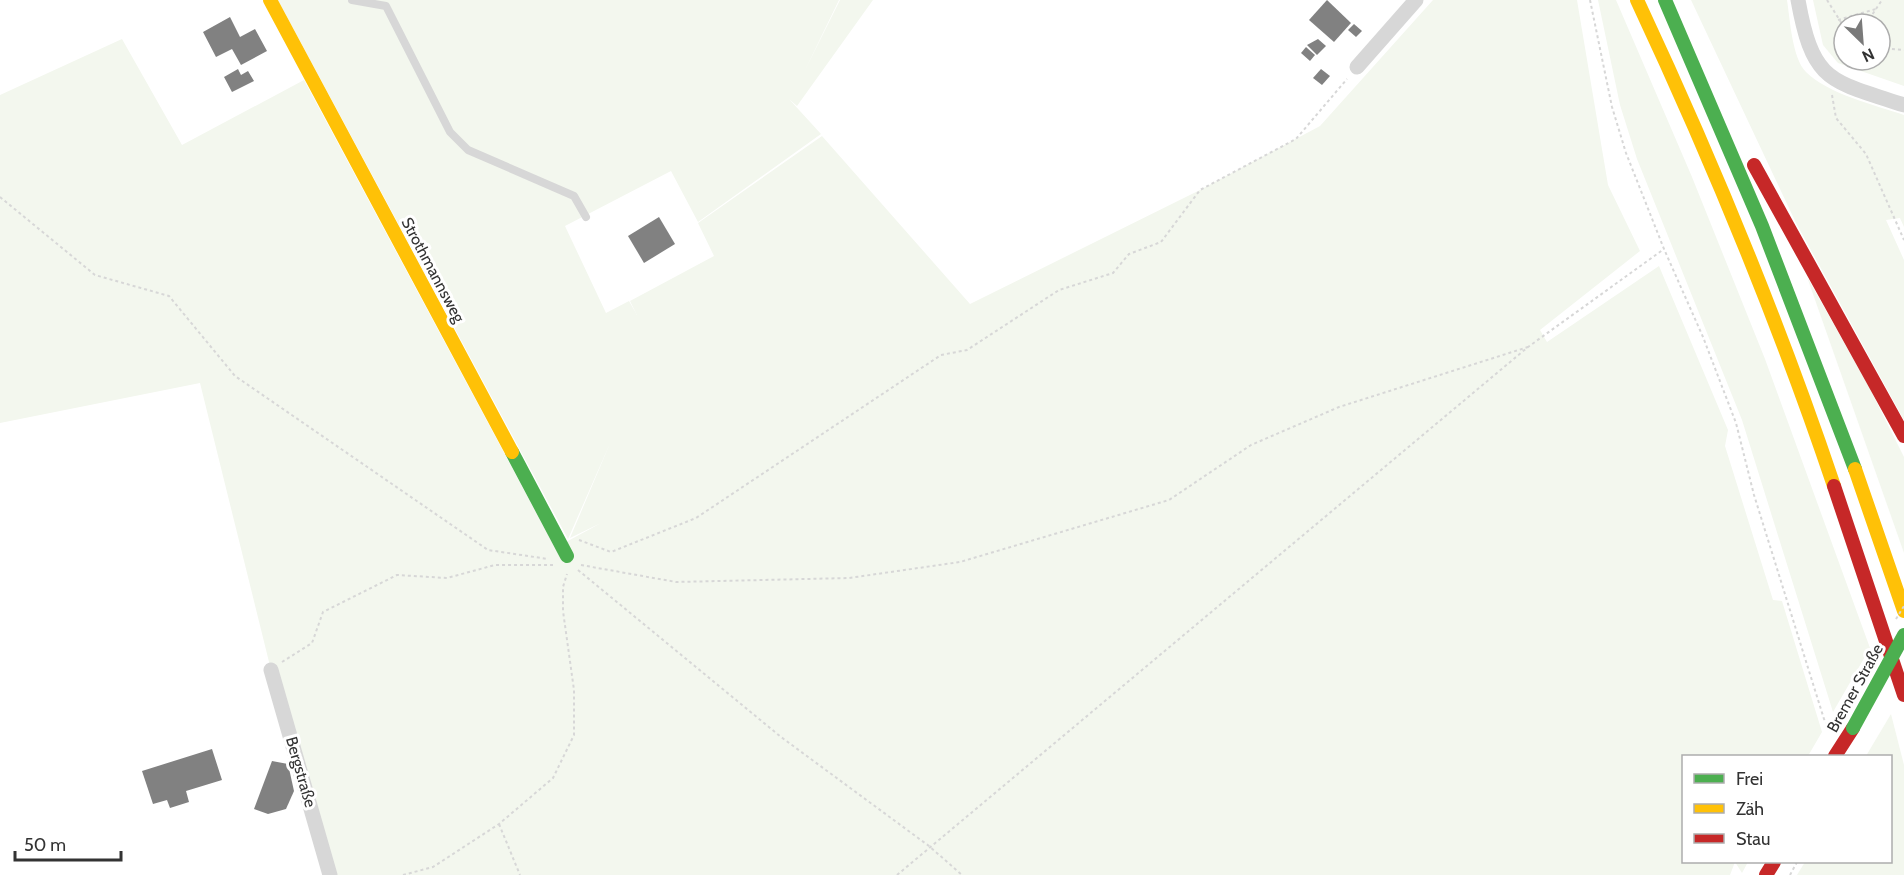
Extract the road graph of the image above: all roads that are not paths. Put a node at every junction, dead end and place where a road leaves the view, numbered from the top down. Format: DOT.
graph roads {
  1 [pos="270,0"];
  2 [pos="352,0"];
  3 [pos="1416,0"];
  4 [pos="1637,0"];
  5 [pos="1665,0"];
  6 [pos="1798,0"];
  7 [pos="1684,41"];
  8 [pos="1357,68"];
  9 [pos="1904,105"];
  10 [pos="586,217"];
  11 [pos="1904,436"];
  12 [pos="564,561"];
  13 [pos="1904,611"];
  14 [pos="1904,635"];
  15 [pos="271,670"];
  16 [pos="1904,695"];
  17 [pos="1836,755"];
  18 [pos="330,875"];
  1 -- 12 [label="main road, Strothmannsweg"];
  2 -- 10 [label="lane"];
  3 -- 8 [label="street"];
  4 -- 16 [label="main road"];
  5 -- 7 [label="main road"];
  6 -- 9 [label="street"];
  7 -- 11 [label="main road"];
  7 -- 13 [label="main road"];
  14 -- 17 [label="main road, Bremer Straße, bridge"];
  15 -- 18 [label="street, Bergstraße"];
}
